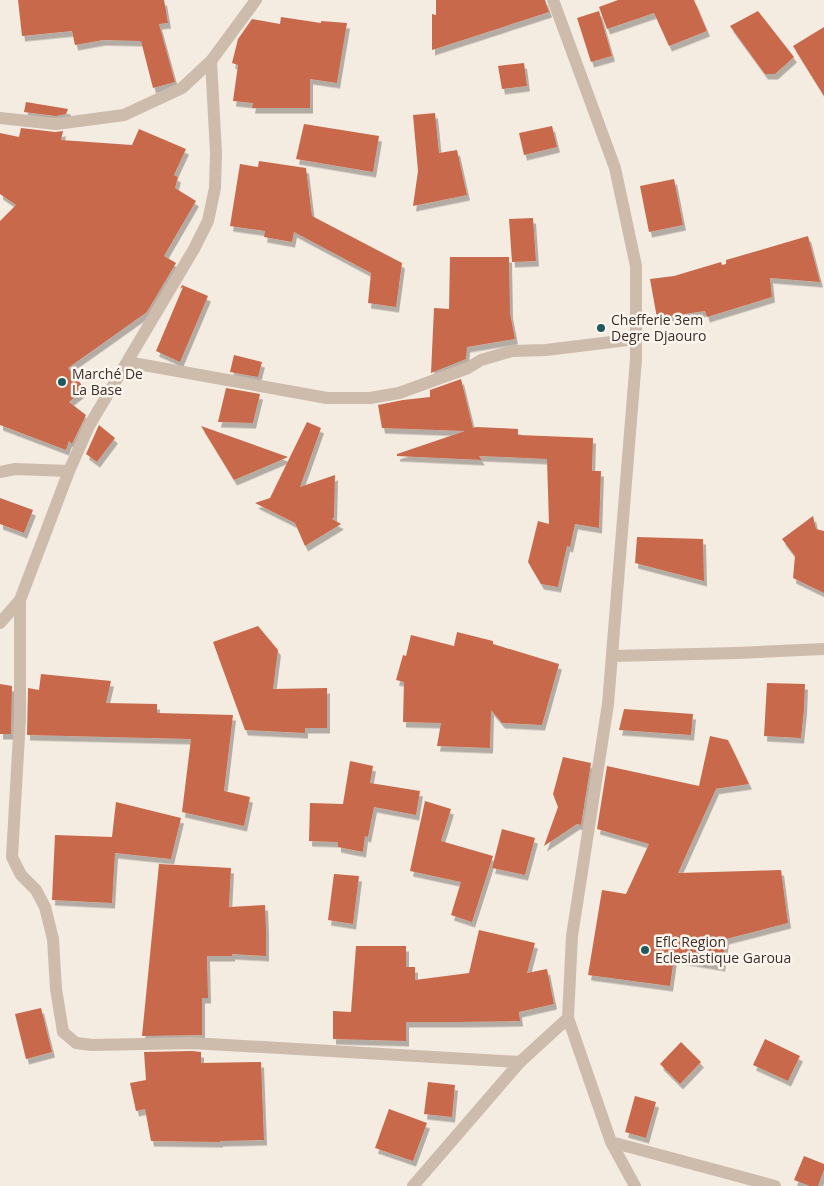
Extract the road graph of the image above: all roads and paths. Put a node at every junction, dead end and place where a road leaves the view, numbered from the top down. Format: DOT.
graph roads {
  1 [pos="256,0"];
  2 [pos="553,0"];
  3 [pos="211,61"];
  4 [pos="0,118"];
  5 [pos="636,339"];
  6 [pos="127,362"];
  7 [pos="69,471"];
  8 [pos="0,472"];
  9 [pos="20,600"];
  10 [pos="0,623"];
  11 [pos="824,648"];
  12 [pos="612,656"];
  13 [pos="568,1018"];
  14 [pos="520,1062"];
  15 [pos="612,1142"];
  16 [pos="413,1186"];
  17 [pos="635,1186"];
  18 [pos="775,1186"];
  1 -- 3 [label="street"];
  2 -- 5 [label="street"];
  3 -- 4 [label="street"];
  3 -- 6 [label="street"];
  5 -- 6 [label="street"];
  5 -- 12 [label="street"];
  6 -- 7 [label="street"];
  7 -- 8 [label="street"];
  7 -- 9 [label="street"];
  9 -- 10 [label="street"];
  9 -- 14 [label="street"];
  11 -- 12 [label="street"];
  12 -- 13 [label="street"];
  13 -- 14 [label="street"];
  13 -- 15 [label="street"];
  14 -- 16 [label="street"];
  15 -- 17 [label="street"];
  15 -- 18 [label="street"];
}
